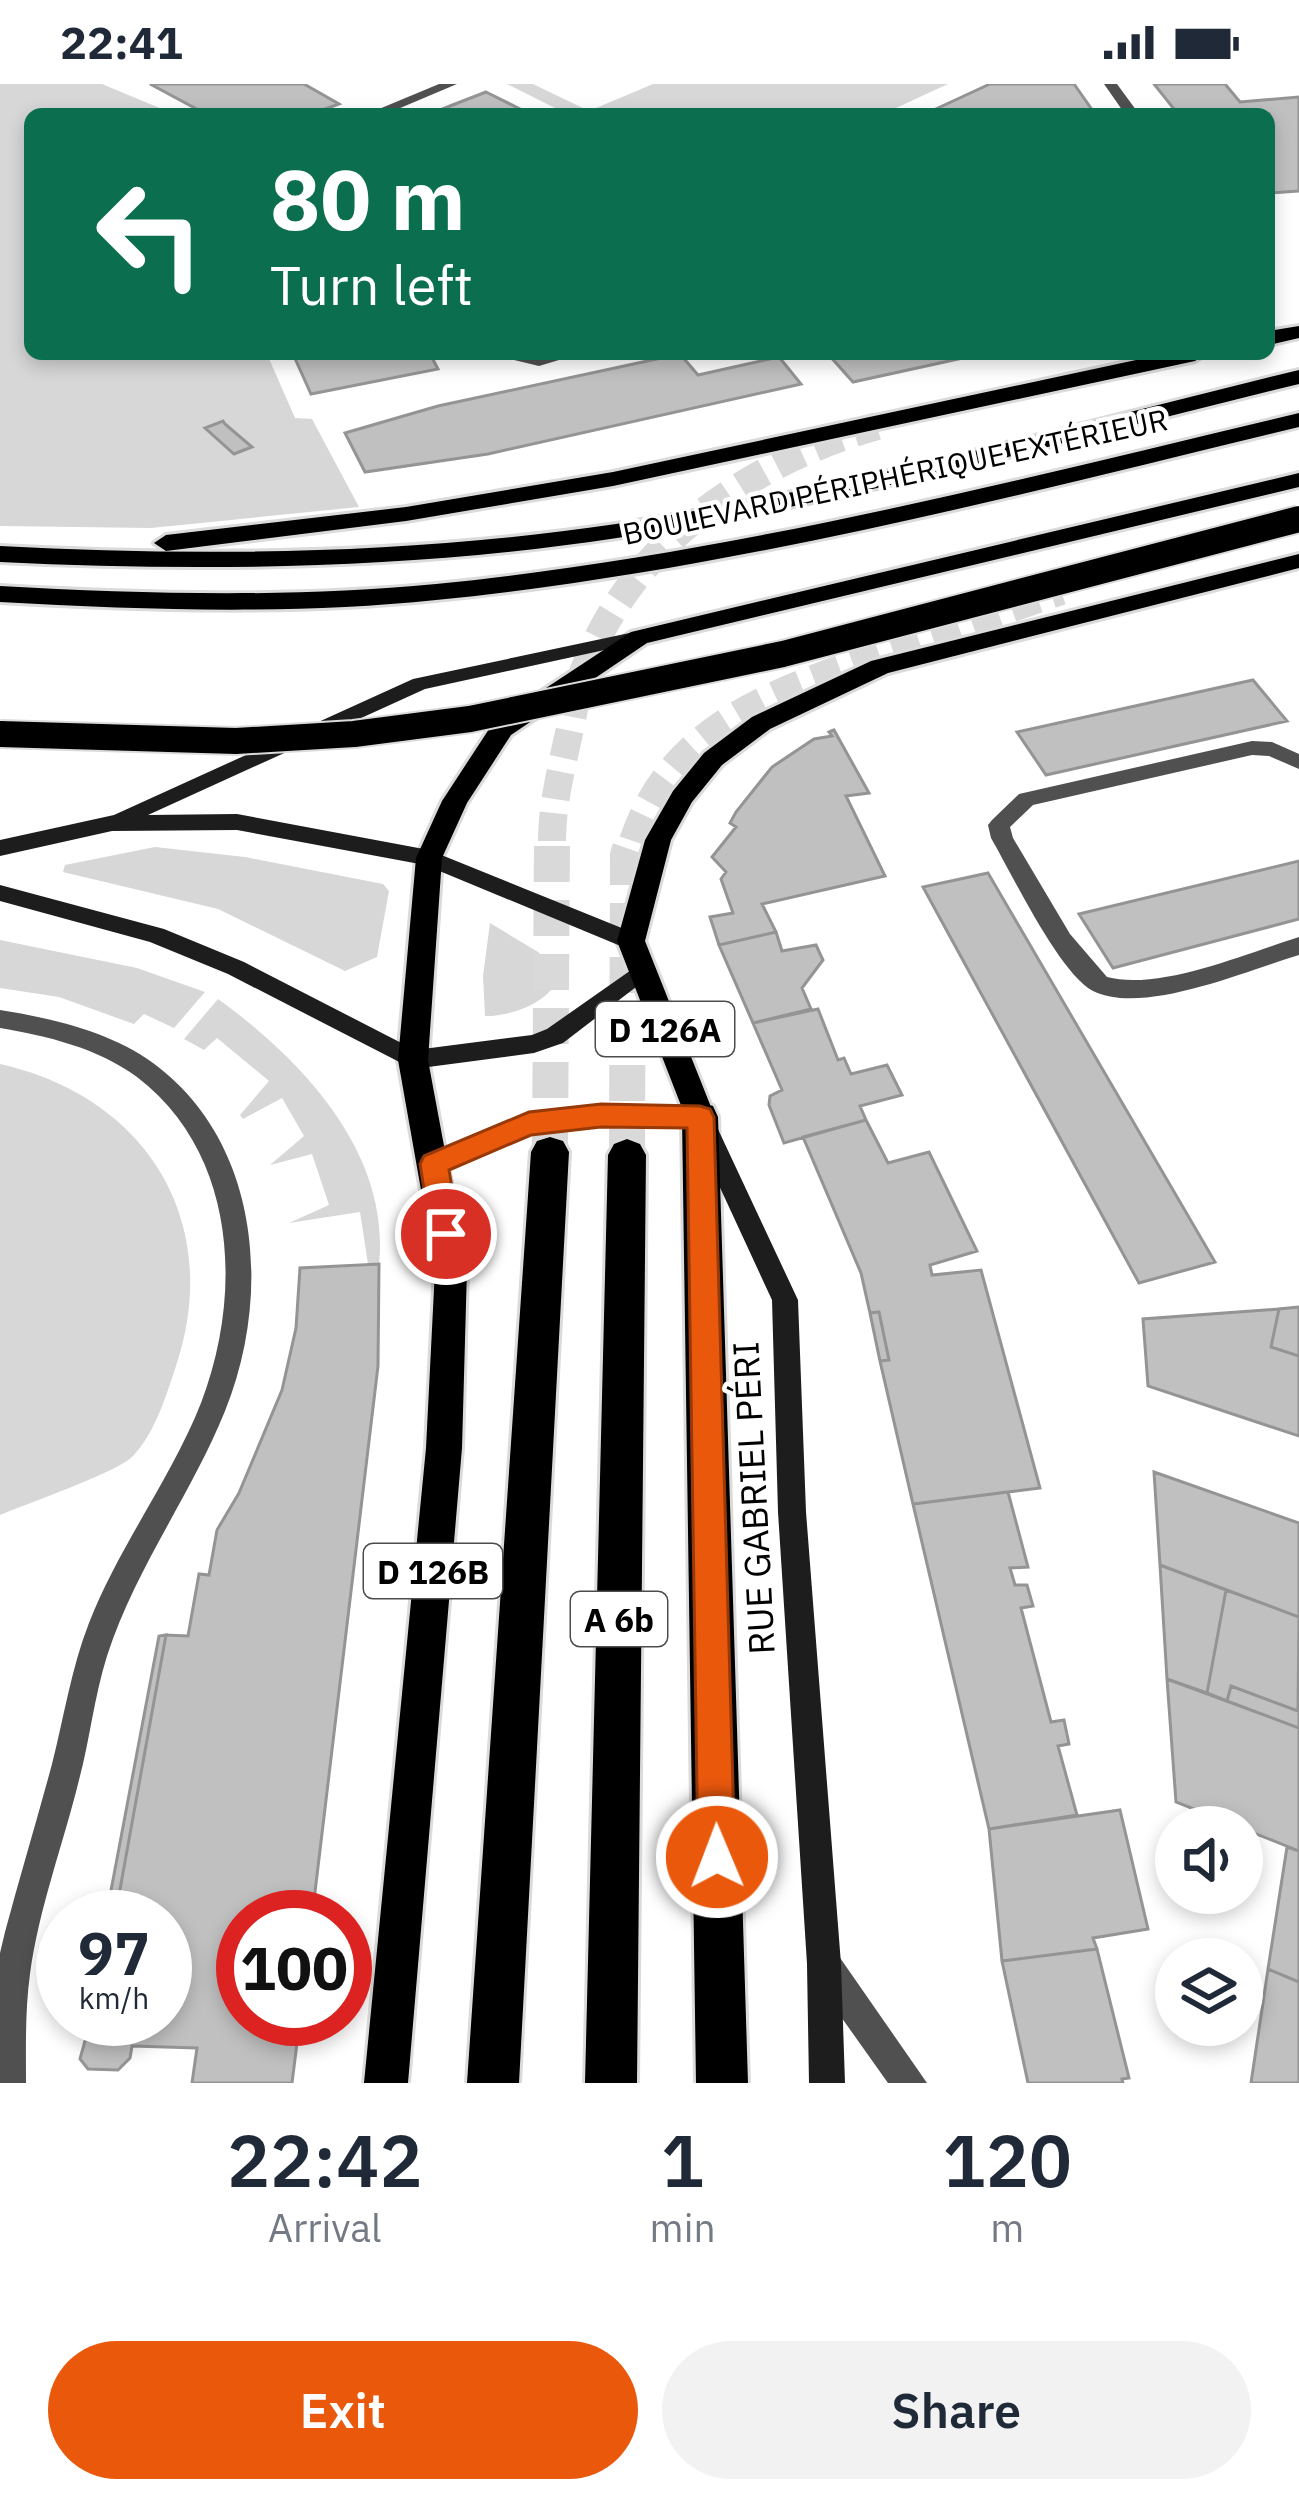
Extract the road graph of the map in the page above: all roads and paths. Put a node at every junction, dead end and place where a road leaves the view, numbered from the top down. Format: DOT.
graph roads {
  1 [pos="451,84"];
  2 [pos="389,108"];
  3 [pos="1167,360"];
  4 [pos="1299,377"];
  5 [pos="1299,420"];
  6 [pos="1299,480"];
  7 [pos="1299,518"];
  8 [pos="0,554"];
  9 [pos="51,557"];
  10 [pos="1299,561"];
  11 [pos="0,594"];
  12 [pos="639,638"];
  13 [pos="0,734"];
  14 [pos="1299,762"];
  15 [pos="112,823"];
  16 [pos="0,848"];
  17 [pos="429,858"];
  18 [pos="0,893"];
  19 [pos="631,940"];
  20 [pos="1299,946"];
  21 [pos="642,974"];
  22 [pos="0,1019"];
  23 [pos="413,1060"];
  24 [pos="700,1117"];
  25 [pos="550,1152"];
  26 [pos="627,1155"];
  27 [pos="434,1164"];
  28 [pos="824,1964"];
  29 [pos="5,2006"];
  30 [pos="8,2083"];
  31 [pos="386,2083"];
  32 [pos="493,2083"];
  33 [pos="610,2083"];
  34 [pos="722,2083"];
  35 [pos="827,2083"];
  36 [pos="909,2083"];
  1 -- 2 [label="street"];
  3 -- 9 [label="highway"];
  4 -- 9 [label="highway"];
  5 -- 11 [label="highway, BOULEVARD PÉRIPHÉRIQUE EXTÉRIEUR"];
  6 -- 12 [label="main road"];
  7 -- 13 [label="highway, bridge"];
  8 -- 9 [label="highway"];
  10 -- 19 [label="main road"];
  12 -- 15 [label="main road"];
  12 -- 17 [label="main road"];
  14 -- 20 [label="street"];
  15 -- 16 [label="main road"];
  15 -- 17 [label="main road"];
  17 -- 19 [label="main road"];
  17 -- 23 [label="main road"];
  18 -- 23 [label="main road"];
  19 -- 21 [label="main road, RUE GABRIEL PÉRI / D 126A"];
  21 -- 23 [label="main road"];
  21 -- 24 [label="main road, RUE GABRIEL PÉRI / D 126A"];
  22 -- 29 [label="street"];
  23 -- 27 [label="main road, D 126B"];
  24 -- 27 [label="main road"];
  24 -- 28 [label="main road, RUE GABRIEL PÉRI / D 126A"];
  24 -- 34 [label="highway"];
  25 -- 32 [label="highway, A 6b"];
  26 -- 33 [label="highway, A 6b"];
  27 -- 31 [label="main road, D 126B"];
  28 -- 35 [label="main road, RUE GABRIEL PÉRI / D 126A"];
  28 -- 36 [label="street"];
  29 -- 30 [label="street"];
}
